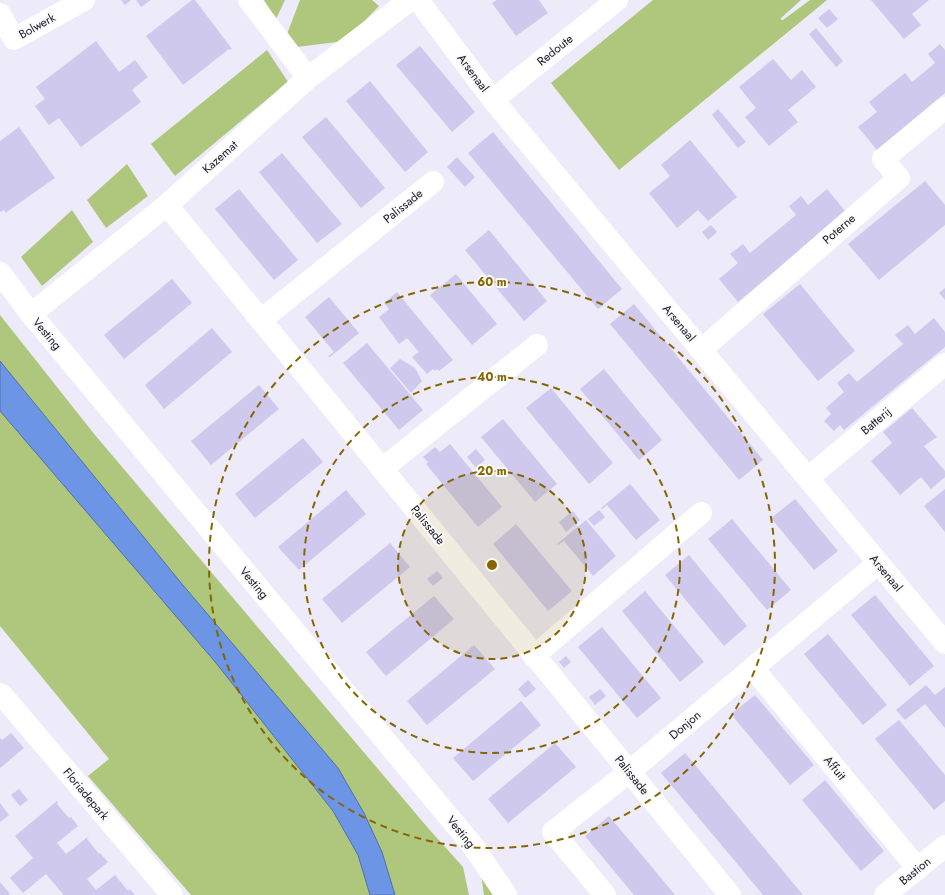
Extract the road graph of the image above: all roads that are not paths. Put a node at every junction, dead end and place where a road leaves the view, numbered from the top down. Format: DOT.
graph roads {
  1 [pos="84,0"];
  2 [pos="249,0"];
  3 [pos="410,0"];
  4 [pos="418,0"];
  5 [pos="616,0"];
  6 [pos="0,14"];
  7 [pos="308,78"];
  8 [pos="493,100"];
  9 [pos="945,108"];
  10 [pos="433,182"];
  11 [pos="168,205"];
  12 [pos="0,273"];
  13 [pos="31,314"];
  14 [pos="261,320"];
  15 [pos="537,345"];
  16 [pos="701,350"];
  17 [pos="945,364"];
  18 [pos="382,469"];
  19 [pos="808,478"];
  20 [pos="701,513"];
  21 [pos="878,563"];
  22 [pos="941,632"];
  23 [pos="534,656"];
  24 [pos="753,668"];
  25 [pos="0,694"];
  26 [pos="629,772"];
  27 [pos="945,846"];
  28 [pos="918,869"];
  29 [pos="172,895"];
  30 [pos="506,895"];
  31 [pos="605,895"];
  32 [pos="730,895"];
  33 [pos="885,895"];
  1 -- 6 [label="street, Bolwerk"];
  2 -- 7 [label="street"];
  3 -- 7 [label="street, Kazemat"];
  4 -- 8 [label="street, Arsenaal"];
  5 -- 8 [label="street, Redoute"];
  7 -- 11 [label="street, Kazemat"];
  8 -- 16 [label="street, Arsenaal"];
  9 -- 16 [label="street, Poterne"];
  10 -- 14 [label="street, Palissade"];
  11 -- 13 [label="street, Kazemat"];
  11 -- 14 [label="street, Palissade"];
  12 -- 13 [label="street, Vesting"];
  13 -- 30 [label="street, Vesting"];
  14 -- 18 [label="street, Palissade"];
  15 -- 18 [label="street"];
  16 -- 19 [label="street, Arsenaal"];
  17 -- 19 [label="street, Batterij"];
  18 -- 23 [label="street, Palissade"];
  19 -- 21 [label="street, Arsenaal"];
  20 -- 23 [label="street"];
  21 -- 22 [label="street, Arsenaal"];
  21 -- 24 [label="street, Donjon"];
  23 -- 26 [label="street, Palissade"];
  24 -- 26 [label="street, Donjon"];
  24 -- 28 [label="street, Affuit"];
  25 -- 29 [label="street, Floriadepark"];
  26 -- 31 [label="street, Donjon"];
  26 -- 32 [label="street, Palissade"];
  27 -- 28 [label="street, Bastion"];
  28 -- 33 [label="street, Bastion"];
}
